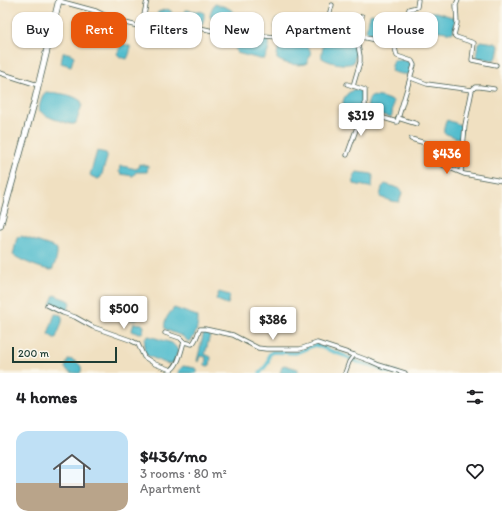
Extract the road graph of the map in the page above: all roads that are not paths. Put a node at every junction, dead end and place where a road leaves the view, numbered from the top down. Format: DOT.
graph roads {
  1 [pos="59,0"];
  2 [pos="147,0"];
  3 [pos="418,0"];
  4 [pos="458,0"];
  5 [pos="332,5"];
  6 [pos="145,12"];
  7 [pos="330,12"];
  8 [pos="408,12"];
  9 [pos="135,25"];
  10 [pos="202,28"];
  11 [pos="272,37"];
  12 [pos="359,48"];
  13 [pos="395,48"];
  14 [pos="496,65"];
  15 [pos="0,73"];
  16 [pos="411,78"];
  17 [pos="347,84"];
  18 [pos="38,85"];
  19 [pos="353,86"];
  20 [pos="472,90"];
  21 [pos="494,90"];
  22 [pos="365,111"];
  23 [pos="398,118"];
  24 [pos="417,124"];
  25 [pos="411,139"];
  26 [pos="347,155"];
  27 [pos="461,172"];
  28 [pos="502,182"];
  29 [pos="0,226"];
  30 [pos="47,305"];
  31 [pos="165,333"];
  32 [pos="184,342"];
  33 [pos="354,355"];
  34 [pos="173,371"];
  35 [pos="345,373"];
  36 [pos="404,373"];
  1 -- 9 [label="street"];
  1 -- 18 [label="main road"];
  2 -- 6 [label="street"];
  3 -- 8 [label="street"];
  4 -- 14 [label="street"];
  5 -- 7 [label="street"];
  10 -- 11 [label="street"];
  12 -- 19 [label="street"];
  13 -- 16 [label="street"];
  15 -- 18 [label="street"];
  16 -- 20 [label="street"];
  16 -- 23 [label="street"];
  17 -- 19 [label="street"];
  18 -- 29 [label="main road"];
  19 -- 22 [label="street"];
  20 -- 21 [label="street"];
  20 -- 27 [label="street"];
  22 -- 23 [label="street"];
  22 -- 26 [label="street"];
  23 -- 24 [label="street"];
  25 -- 27 [label="street"];
  27 -- 28 [label="street"];
  30 -- 34 [label="street"];
  31 -- 32 [label="street"];
  32 -- 33 [label="street"];
  32 -- 34 [label="street"];
  33 -- 35 [label="street"];
  33 -- 36 [label="street"];
}
